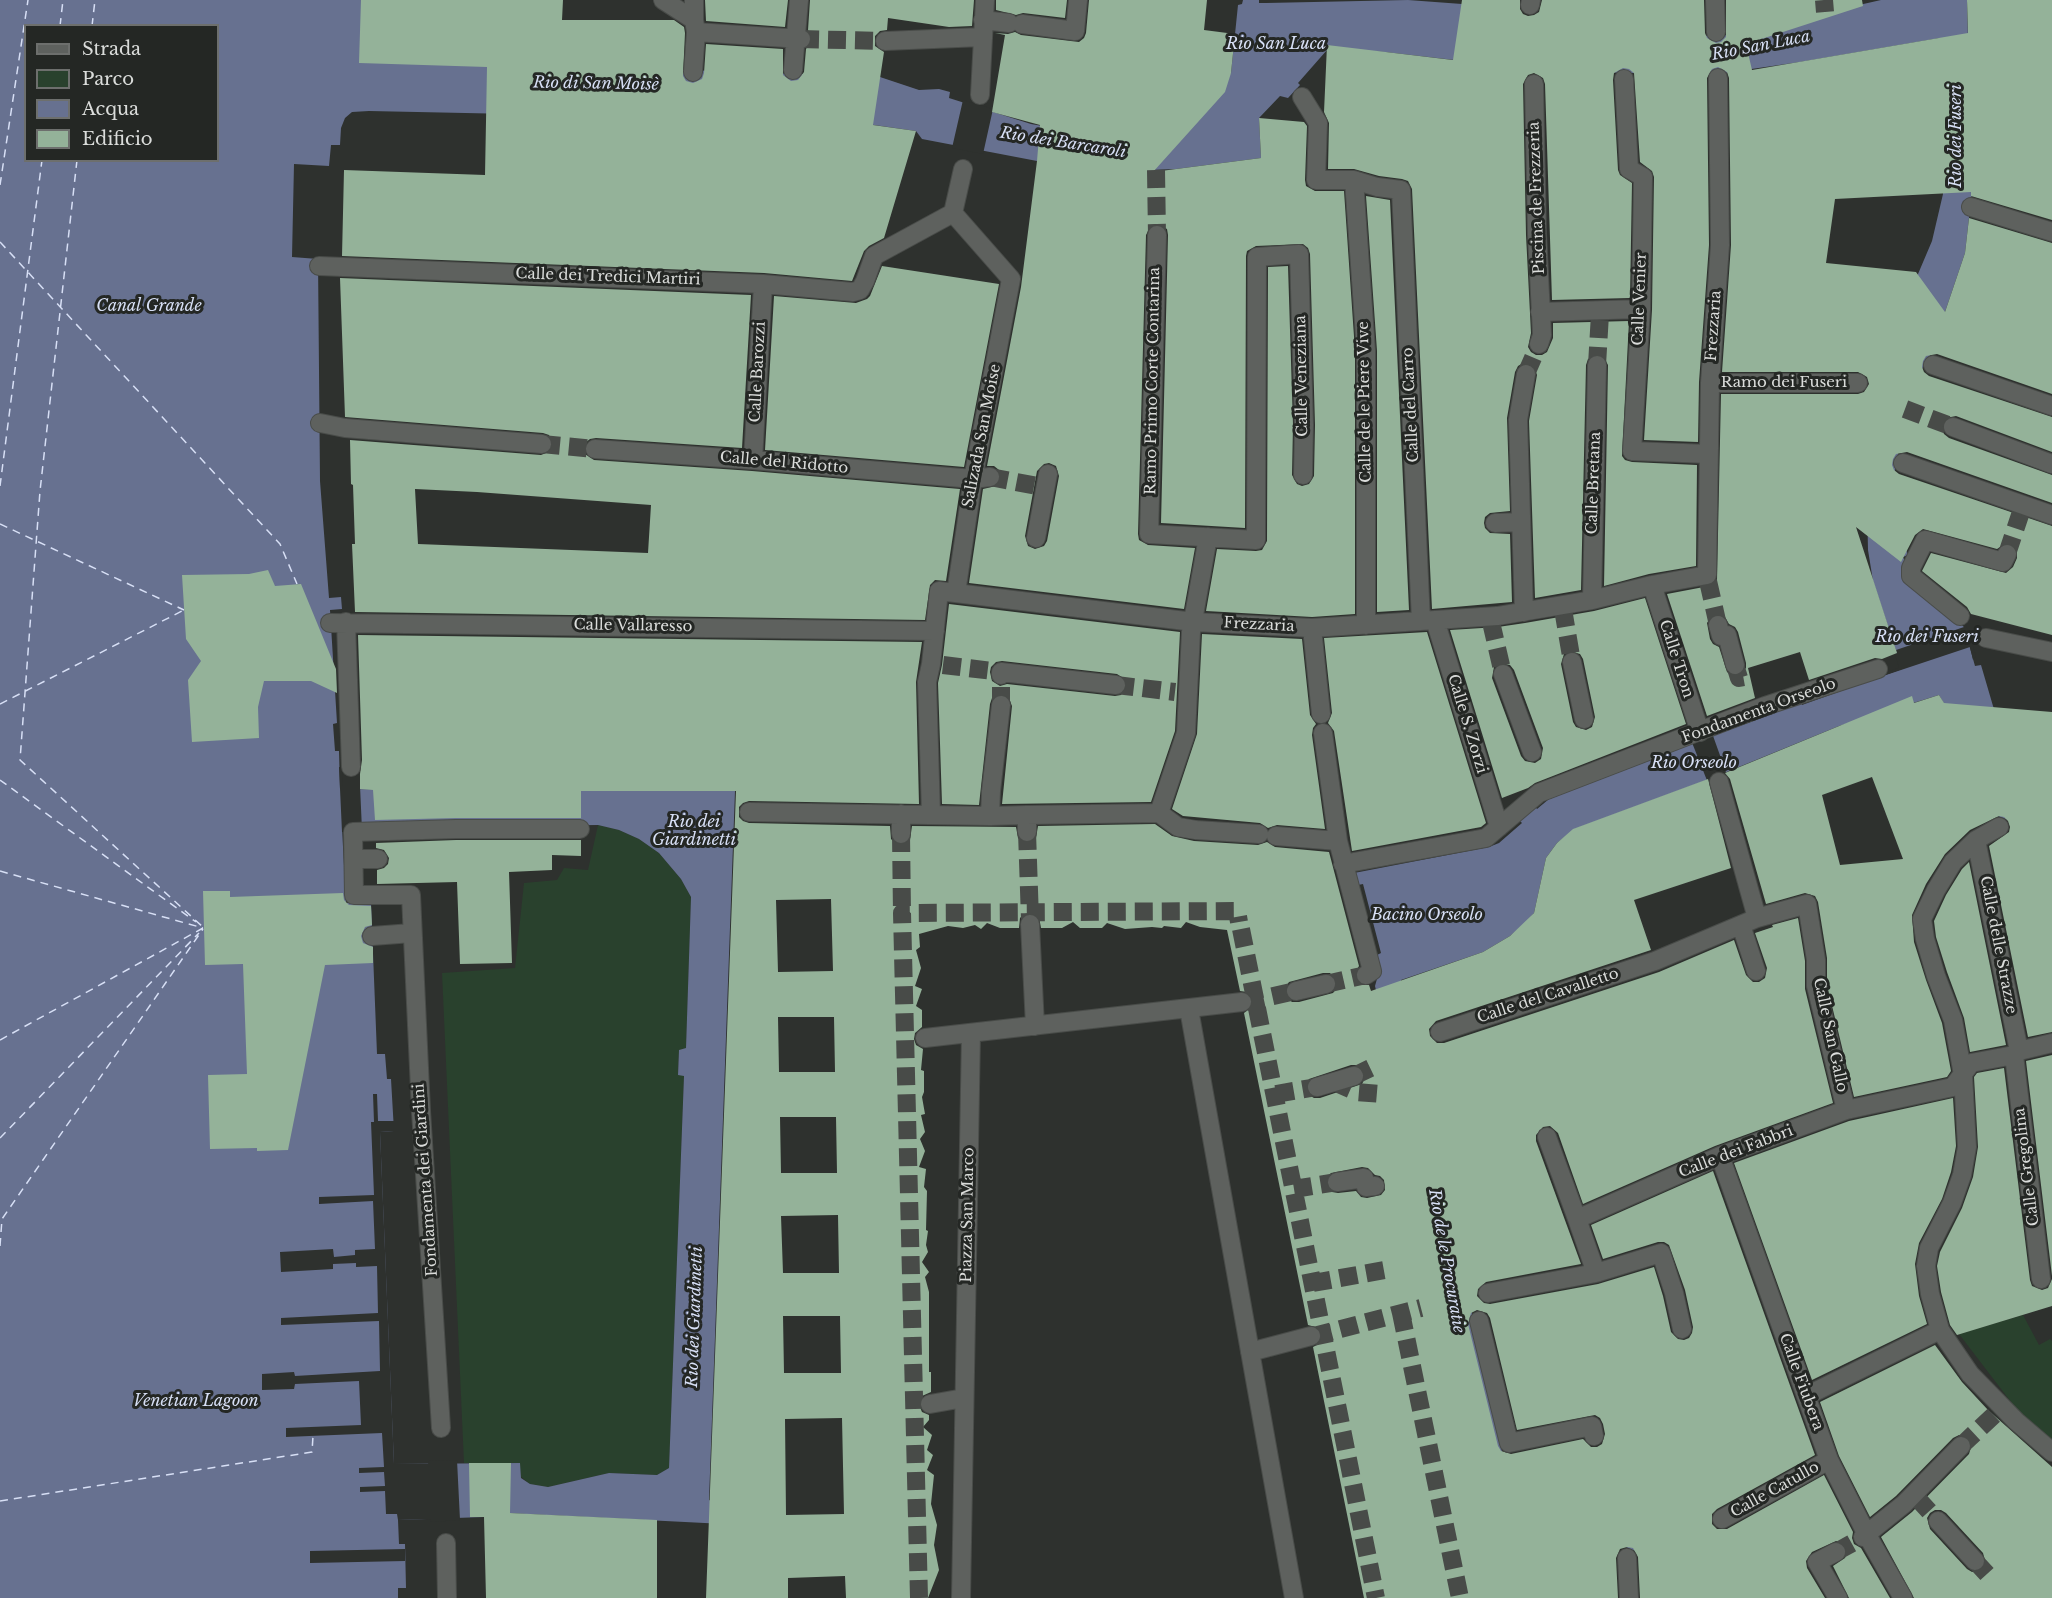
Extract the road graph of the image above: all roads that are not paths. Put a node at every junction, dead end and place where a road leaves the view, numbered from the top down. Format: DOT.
graph roads {
  1 [pos="663,0"];
  2 [pos="694,0"];
  3 [pos="799,0"];
  4 [pos="985,0"];
  5 [pos="1078,0"];
  6 [pos="1715,0"];
  7 [pos="695,26"];
  8 [pos="983,28"];
  9 [pos="1716,32"];
  10 [pos="799,39"];
  11 [pos="885,41"];
  12 [pos="793,70"];
  13 [pos="693,72"];
  14 [pos="1718,78"];
  15 [pos="1624,79"];
  16 [pos="1534,84"];
  17 [pos="980,95"];
  18 [pos="1302,97"];
  19 [pos="963,169"];
  20 [pos="1354,180"];
  21 [pos="1971,207"];
  22 [pos="953,213"];
  23 [pos="2052,232"];
  24 [pos="1157,235"];
  25 [pos="319,266"];
  26 [pos="763,284"];
  27 [pos="1641,309"];
  28 [pos="1540,312"];
  29 [pos="1539,344"];
  30 [pos="1597,365"];
  31 [pos="1933,365"];
  32 [pos="1526,374"];
  33 [pos="1710,383"];
  34 [pos="1858,383"];
  35 [pos="2052,406"];
  36 [pos="320,423"];
  37 [pos="1953,427"];
  38 [pos="542,444"];
  39 [pos="595,449"];
  40 [pos="1708,454"];
  41 [pos="753,460"];
  42 [pos="1903,463"];
  43 [pos="2052,464"];
  44 [pos="1303,475"];
  45 [pos="981,478"];
  46 [pos="1044,482"];
  47 [pos="2052,515"];
  48 [pos="1521,522"];
  49 [pos="1495,523"];
  50 [pos="1035,538"];
  51 [pos="1208,541"];
  52 [pos="2007,554"];
  53 [pos="1652,585"];
  54 [pos="947,592"];
  55 [pos="1592,600"];
  56 [pos="1524,612"];
  57 [pos="1960,616"];
  58 [pos="1428,621"];
  59 [pos="1366,625"];
  60 [pos="1718,625"];
  61 [pos="1193,627"];
  62 [pos="1312,628"];
  63 [pos="935,631"];
  64 [pos="1986,638"];
  65 [pos="2052,652"];
  66 [pos="1572,662"];
  67 [pos="1735,665"];
  68 [pos="1878,669"];
  69 [pos="1503,674"];
  70 [pos="1001,675"];
  71 [pos="1116,685"];
  72 [pos="1001,705"];
  73 [pos="1321,714"];
  74 [pos="1584,719"];
  75 [pos="1700,732"];
  76 [pos="1323,733"];
  77 [pos="1532,752"];
  78 [pos="351,767"];
  79 [pos="1719,782"];
  80 [pos="931,806"];
  81 [pos="748,812"];
  82 [pos="1159,813"];
  83 [pos="901,814"];
  84 [pos="990,816"];
  85 [pos="1499,827"];
  86 [pos="1999,827"];
  87 [pos="580,830"];
  88 [pos="901,834"];
  89 [pos="1976,840"];
  90 [pos="1338,841"];
  91 [pos="354,859"];
  92 [pos="378,859"];
  93 [pos="1343,864"];
  94 [pos="1749,922"];
  95 [pos="1030,924"];
  96 [pos="412,933"];
  97 [pos="372,936"];
  98 [pos="1756,971"];
  99 [pos="1366,975"];
  100 [pos="1326,984"];
  101 [pos="1296,991"];
  102 [pos="1242,1002"];
  103 [pos="1189,1009"];
  104 [pos="1035,1026"];
  105 [pos="1440,1032"];
  106 [pos="971,1033"];
  107 [pos="925,1038"];
  108 [pos="2052,1043"];
  109 [pos="2017,1053"];
  110 [pos="1963,1075"];
  111 [pos="1354,1076"];
  112 [pos="1317,1087"];
  113 [pos="1846,1110"];
  114 [pos="1547,1137"];
  115 [pos="1720,1156"];
  116 [pos="1337,1182"];
  117 [pos="1375,1186"];
  118 [pos="1577,1219"];
  119 [pos="1596,1273"];
  120 [pos="2041,1279"];
  121 [pos="1488,1293"];
  122 [pos="1479,1321"];
  123 [pos="1682,1329"];
  124 [pos="1940,1330"];
  125 [pos="1311,1336"];
  126 [pos="1250,1352"];
  127 [pos="1806,1396"];
  128 [pos="964,1398"];
  129 [pos="930,1404"];
  130 [pos="441,1428"];
  131 [pos="1594,1436"];
  132 [pos="1961,1446"];
  133 [pos="2052,1452"];
  134 [pos="1828,1460"];
  135 [pos="1722,1519"];
  136 [pos="1938,1521"];
  137 [pos="1865,1536"];
  138 [pos="446,1543"];
  139 [pos="1836,1552"];
  140 [pos="1627,1558"];
  141 [pos="1975,1561"];
  142 [pos="447,1598"];
  143 [pos="961,1598"];
  144 [pos="1294,1598"];
  145 [pos="1629,1598"];
  146 [pos="1838,1598"];
  147 [pos="1903,1598"];
  1 -- 7 [label="street"];
  2 -- 7 [label="street"];
  3 -- 10 [label="street"];
  4 -- 8 [label="street"];
  5 -- 8 [label="street"];
  6 -- 9 [label="street"];
  7 -- 10 [label="street"];
  7 -- 13 [label="street"];
  8 -- 11 [label="street"];
  8 -- 17 [label="street"];
  10 -- 12 [label="street"];
  14 -- 33 [label="street, Frezzaria"];
  15 -- 27 [label="street, Calle Venier"];
  16 -- 28 [label="street, Piscina de Frezzeria"];
  18 -- 20 [label="street"];
  19 -- 22 [label="street"];
  20 -- 58 [label="street, Calle del Carro"];
  20 -- 59 [label="street, Calle de le Piere Vive"];
  21 -- 23 [label="street"];
  22 -- 26 [label="street, Calle dei Tredici Martiri"];
  22 -- 45 [label="street, Salizada San Moise"];
  24 -- 51 [label="street, Ramo Primo Corte Contarina"];
  25 -- 26 [label="street, Calle dei Tredici Martiri"];
  26 -- 41 [label="street, Calle Barozzi"];
  27 -- 28 [label="street"];
  27 -- 40 [label="street, Calle Venier"];
  28 -- 29 [label="street, Piscina de Frezzeria"];
  30 -- 55 [label="street, Calle Bretana"];
  31 -- 35 [label="street"];
  32 -- 48 [label="street"];
  33 -- 34 [label="street, Ramo dei Fuseri"];
  33 -- 40 [label="street, Frezzaria"];
  36 -- 38 [label="street"];
  37 -- 43 [label="street"];
  39 -- 41 [label="street, Calle del Ridotto"];
  40 -- 53 [label="street, Frezzaria"];
  41 -- 45 [label="street, Calle del Ridotto"];
  42 -- 47 [label="street"];
  44 -- 51 [label="street, Calle Veneziana"];
  45 -- 54 [label="street, Salizada San Moise"];
  46 -- 50 [label="street"];
  48 -- 49 [label="street"];
  48 -- 56 [label="street"];
  51 -- 61 [label="street"];
  52 -- 57 [label="street"];
  53 -- 55 [label="street, Frezzaria"];
  53 -- 75 [label="street, Calle Tron"];
  54 -- 61 [label="street, Frezzaria"];
  54 -- 63 [label="street, Salizada San Moise"];
  55 -- 56 [label="street, Frezzaria"];
  56 -- 58 [label="street, Frezzaria"];
  58 -- 59 [label="street, Frezzaria"];
  58 -- 85 [label="street, Calle S. Zorzi"];
  59 -- 62 [label="street, Frezzaria"];
  60 -- 67 [label="street"];
  61 -- 62 [label="street, Frezzaria"];
  61 -- 82 [label="street"];
  62 -- 73 [label="street"];
  63 -- 78 [label="street, Calle Vallaresso"];
  63 -- 80 [label="street, Salizada San Moise"];
  64 -- 65 [label="street"];
  66 -- 74 [label="street"];
  68 -- 75 [label="street, Fondamenta Orseolo"];
  69 -- 77 [label="street"];
  70 -- 71 [label="street"];
  72 -- 84 [label="street"];
  75 -- 85 [label="street, Fondamenta Orseolo"];
  76 -- 90 [label="street"];
  79 -- 94 [label="street"];
  80 -- 83 [label="street"];
  80 -- 84 [label="street"];
  81 -- 83 [label="street"];
  82 -- 84 [label="street"];
  82 -- 90 [label="street"];
  83 -- 88 [label="street"];
  85 -- 93 [label="street, Fondamenta Orseolo"];
  86 -- 89 [label="street"];
  87 -- 91 [label="street, Fondamenta dei Giardini"];
  89 -- 109 [label="street, Calle delle Strazze"];
  89 -- 110 [label="street"];
  90 -- 93 [label="street"];
  91 -- 92 [label="street"];
  91 -- 96 [label="street, Fondamenta dei Giardini"];
  93 -- 99 [label="street"];
  94 -- 98 [label="street"];
  94 -- 105 [label="street, Calle del Cavalletto"];
  94 -- 113 [label="street, Calle San Gallo"];
  95 -- 104 [label="street"];
  96 -- 97 [label="street"];
  96 -- 130 [label="street, Fondamenta dei Giardini"];
  100 -- 101 [label="street"];
  102 -- 103 [label="street"];
  103 -- 104 [label="street"];
  103 -- 126 [label="street"];
  104 -- 106 [label="street"];
  106 -- 107 [label="street"];
  106 -- 128 [label="street, Piazza San Marco"];
  108 -- 109 [label="street, Calle dei Fabbri"];
  109 -- 110 [label="street, Calle dei Fabbri"];
  109 -- 120 [label="street, Calle Gregolina"];
  110 -- 113 [label="street, Calle dei Fabbri"];
  110 -- 124 [label="street"];
  111 -- 112 [label="street"];
  113 -- 115 [label="street, Calle dei Fabbri"];
  114 -- 118 [label="street"];
  115 -- 118 [label="street, Calle dei Fabbri"];
  115 -- 127 [label="street, Calle Fiubera"];
  116 -- 117 [label="street"];
  118 -- 119 [label="street"];
  119 -- 121 [label="street"];
  119 -- 123 [label="street"];
  122 -- 131 [label="street"];
  124 -- 127 [label="street"];
  124 -- 133 [label="street"];
  125 -- 126 [label="street"];
  126 -- 144 [label="street"];
  127 -- 134 [label="street, Calle Fiubera"];
  128 -- 129 [label="street"];
  128 -- 143 [label="street, Piazza San Marco"];
  132 -- 137 [label="street"];
  134 -- 135 [label="street, Calle Catullo"];
  134 -- 137 [label="street, Calle Fiubera"];
  136 -- 141 [label="street"];
  137 -- 147 [label="street, Calle Fiubera"];
  138 -- 142 [label="street"];
  139 -- 146 [label="street"];
  140 -- 145 [label="street"];
}
